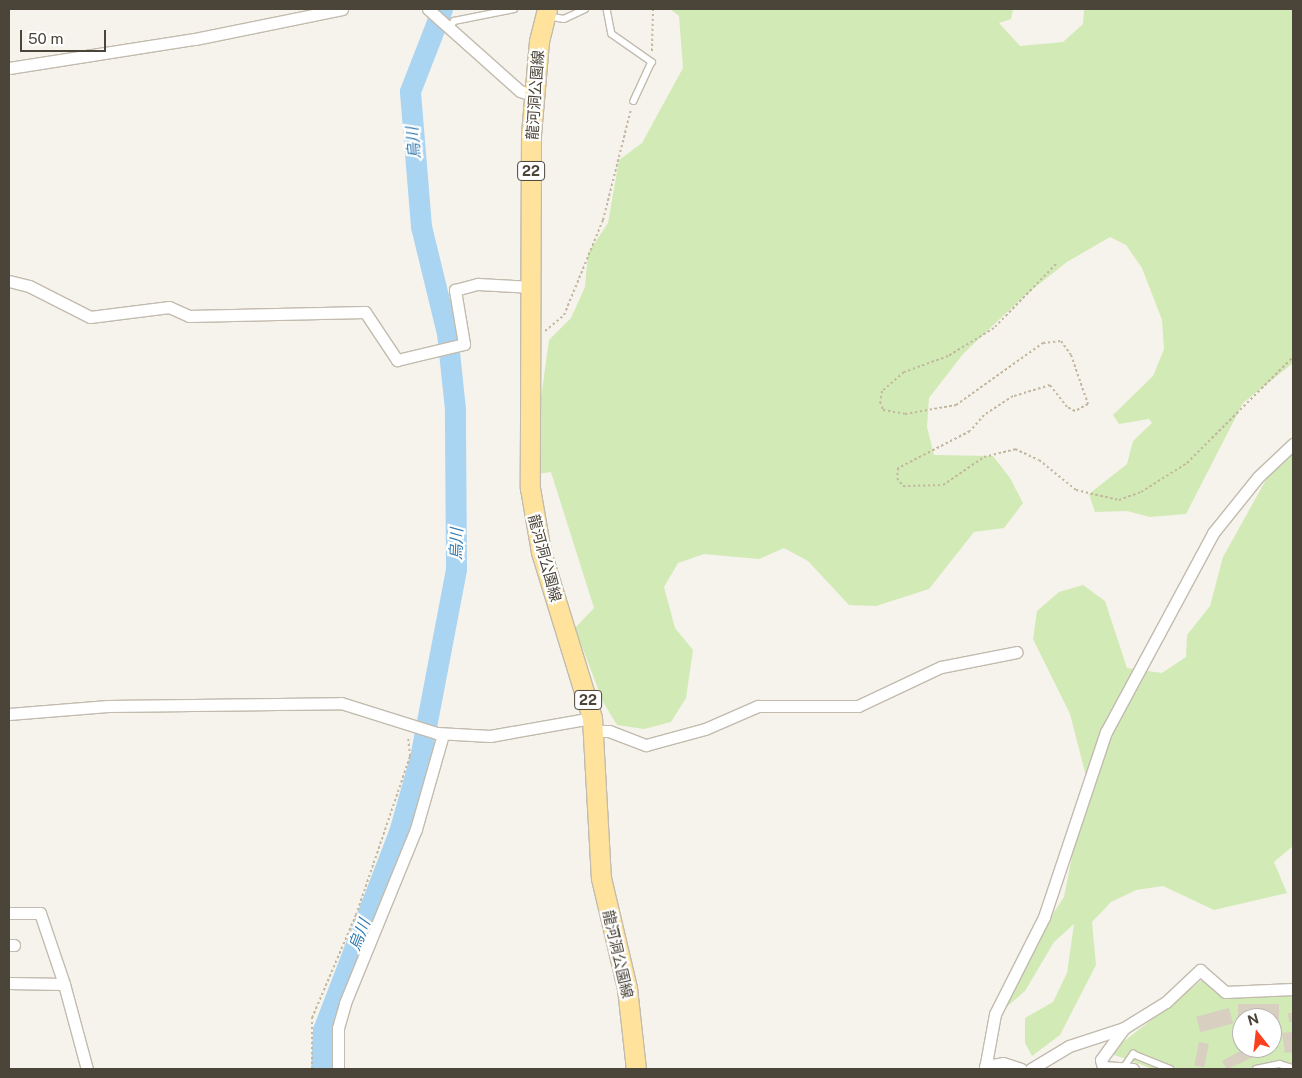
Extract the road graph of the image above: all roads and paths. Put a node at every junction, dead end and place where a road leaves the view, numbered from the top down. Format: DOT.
graph roads {
  1 [pos="342,9"];
  2 [pos="428,9"];
  3 [pos="514,9"];
  4 [pos="585,9"];
  5 [pos="607,9"];
  6 [pos="653,9"];
  7 [pos="546,12"];
  8 [pos="448,31"];
  9 [pos="652,62"];
  10 [pos="9,68"];
  11 [pos="534,96"];
  12 [pos="634,101"];
  13 [pos="1056,264"];
  14 [pos="9,281"];
  15 [pos="532,287"];
  16 [pos="533,334"];
  17 [pos="1293,357"];
  18 [pos="1293,444"];
  19 [pos="1017,652"];
  20 [pos="9,714"];
  21 [pos="410,723"];
  22 [pos="594,725"];
  23 [pos="440,734"];
  24 [pos="9,913"];
  25 [pos="9,983"];
  26 [pos="64,984"];
  27 [pos="1293,989"];
  28 [pos="1124,1028"];
  29 [pos="985,1068"];
  30 [pos="1103,1068"];
  31 [pos="1129,1068"];
  32 [pos="1293,1068"];
  33 [pos="87,1069"];
  34 [pos="312,1069"];
  35 [pos="338,1069"];
  36 [pos="636,1069"];
  37 [pos="1021,1069"];
  38 [pos="1031,1069"];
  39 [pos="1170,1069"];
  40 [pos="1256,1069"];
  1 -- 10 [label="street"];
  2 -- 8 [label="street"];
  3 -- 8 [label="lane"];
  4 -- 7 [label="lane"];
  5 -- 9 [label="lane"];
  6 -- 9 [label="path"];
  7 -- 11 [label="main road, 龍河洞公園線 / 22"];
  8 -- 11 [label="street"];
  9 -- 12 [label="lane"];
  11 -- 15 [label="main road, 龍河洞公園線 / 22"];
  12 -- 16 [label="path"];
  13 -- 17 [label="path"];
  14 -- 15 [label="street"];
  15 -- 16 [label="main road, 龍河洞公園線 / 22"];
  16 -- 22 [label="main road, 龍河洞公園線 / 22"];
  18 -- 29 [label="street"];
  19 -- 22 [label="street"];
  20 -- 21 [label="street"];
  21 -- 23 [label="street"];
  21 -- 34 [label="path"];
  22 -- 23 [label="street"];
  22 -- 36 [label="main road, 龍河洞公園線 / 22"];
  23 -- 35 [label="street"];
  24 -- 26 [label="street"];
  25 -- 26 [label="street"];
  26 -- 33 [label="street"];
  27 -- 28 [label="street"];
  28 -- 30 [label="street"];
  28 -- 38 [label="street"];
  29 -- 37 [label="street"];
  30 -- 31 [label="street"];
  31 -- 39 [label="lane"];
  32 -- 40 [label="lane"];
}
